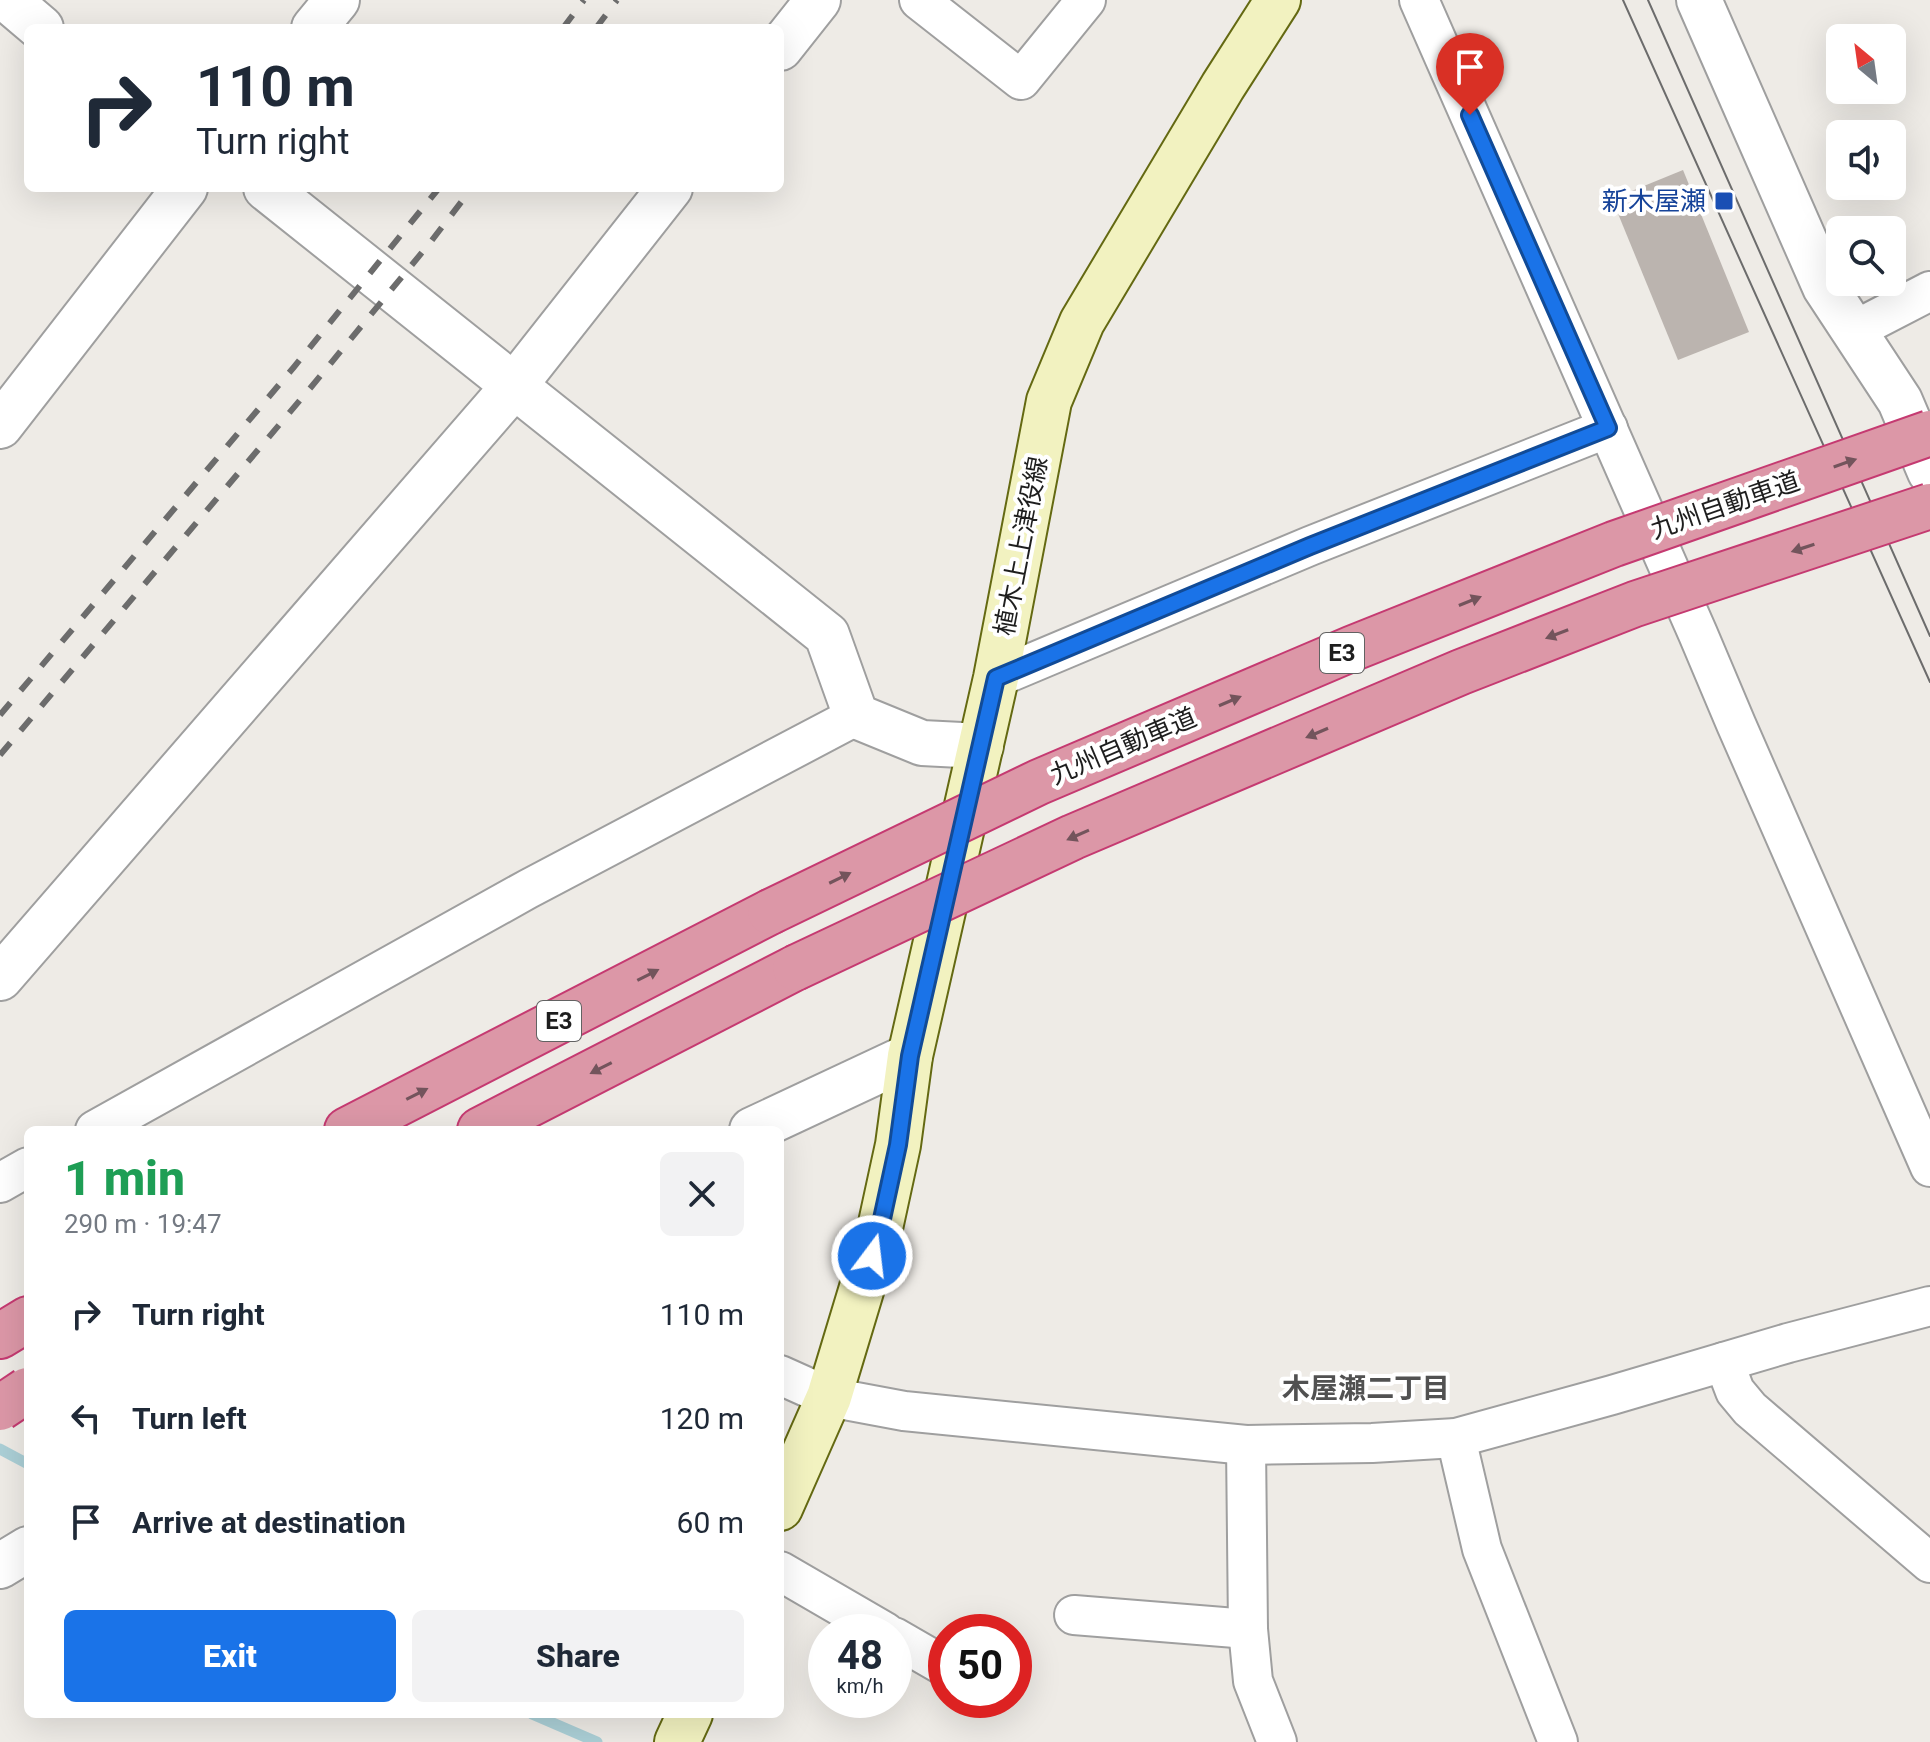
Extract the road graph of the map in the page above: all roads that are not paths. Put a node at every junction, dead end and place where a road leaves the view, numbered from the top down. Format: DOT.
graph roads {
  1 [pos="8,0"];
  2 [pos="337,0"];
  3 [pos="818,0"];
  4 [pos="919,0"];
  5 [pos="1086,0"];
  6 [pos="1278,0"];
  7 [pos="1419,0"];
  8 [pos="1699,0"];
  9 [pos="36,24"];
  10 [pos="317,24"];
  11 [pos="784,43"];
  12 [pos="182,192"];
  13 [pos="271,192"];
  14 [pos="667,192"];
  15 [pos="1930,291"];
  16 [pos="1853,331"];
  17 [pos="514,386"];
  18 [pos="0,426"];
  19 [pos="1608,428"];
  20 [pos="1930,433"];
  21 [pos="1930,472"];
  22 [pos="1930,506"];
  23 [pos="996,678"];
  24 [pos="856,716"];
  25 [pos="981,746"];
  26 [pos="0,978"];
  27 [pos="910,1056"];
  28 [pos="102,1126"];
  29 [pos="355,1126"];
  30 [pos="488,1126"];
  31 [pos="761,1126"];
  32 [pos="1930,1167"];
  33 [pos="24,1169"];
  34 [pos="0,1183"];
  35 [pos="1930,1306"];
  36 [pos="24,1321"];
  37 [pos="0,1336"];
  38 [pos="1724,1362"];
  39 [pos="784,1377"];
  40 [pos="829,1397"];
  41 [pos="1456,1438"];
  42 [pos="1246,1445"];
  43 [pos="784,1499"];
  44 [pos="24,1551"];
  45 [pos="1930,1563"];
  46 [pos="0,1566"];
  47 [pos="784,1573"];
  48 [pos="854,1614"];
  49 [pos="1074,1615"];
  50 [pos="1248,1629"];
  51 [pos="688,1718"];
  52 [pos="677,1742"];
  53 [pos="1277,1742"];
  54 [pos="1558,1742"];
  1 -- 9 [label="street"];
  2 -- 10 [label="street"];
  3 -- 11 [label="street"];
  4 -- 5 [label="street"];
  6 -- 23 [label="main road, 植木上上津役線"];
  7 -- 19 [label="street"];
  8 -- 16 [label="street"];
  12 -- 18 [label="street"];
  13 -- 17 [label="street"];
  14 -- 17 [label="street"];
  15 -- 16 [label="street"];
  16 -- 21 [label="street"];
  17 -- 24 [label="street"];
  17 -- 26 [label="street"];
  19 -- 23 [label="street"];
  19 -- 32 [label="street"];
  29 -- 20 [label="highway, 九州自動車道 / E3, one-way, bridge"];
  22 -- 30 [label="highway, E3, one-way, bridge"];
  23 -- 25 [label="main road, 植木上上津役線"];
  24 -- 25 [label="street"];
  24 -- 28 [label="street"];
  25 -- 27 [label="main road, 植木上上津役線"];
  27 -- 31 [label="street"];
  27 -- 40 [label="main road, 植木上上津役線"];
  33 -- 34 [label="street"];
  35 -- 38 [label="street"];
  36 -- 37 [label="highway"];
  38 -- 41 [label="street"];
  38 -- 45 [label="street"];
  39 -- 40 [label="street"];
  40 -- 42 [label="street"];
  40 -- 43 [label="main road, 植木上上津役線"];
  41 -- 42 [label="street"];
  41 -- 54 [label="street"];
  42 -- 50 [label="street"];
  44 -- 46 [label="street"];
  47 -- 48 [label="street"];
  49 -- 50 [label="street"];
  50 -- 53 [label="street"];
  51 -- 52 [label="main road"];
}
